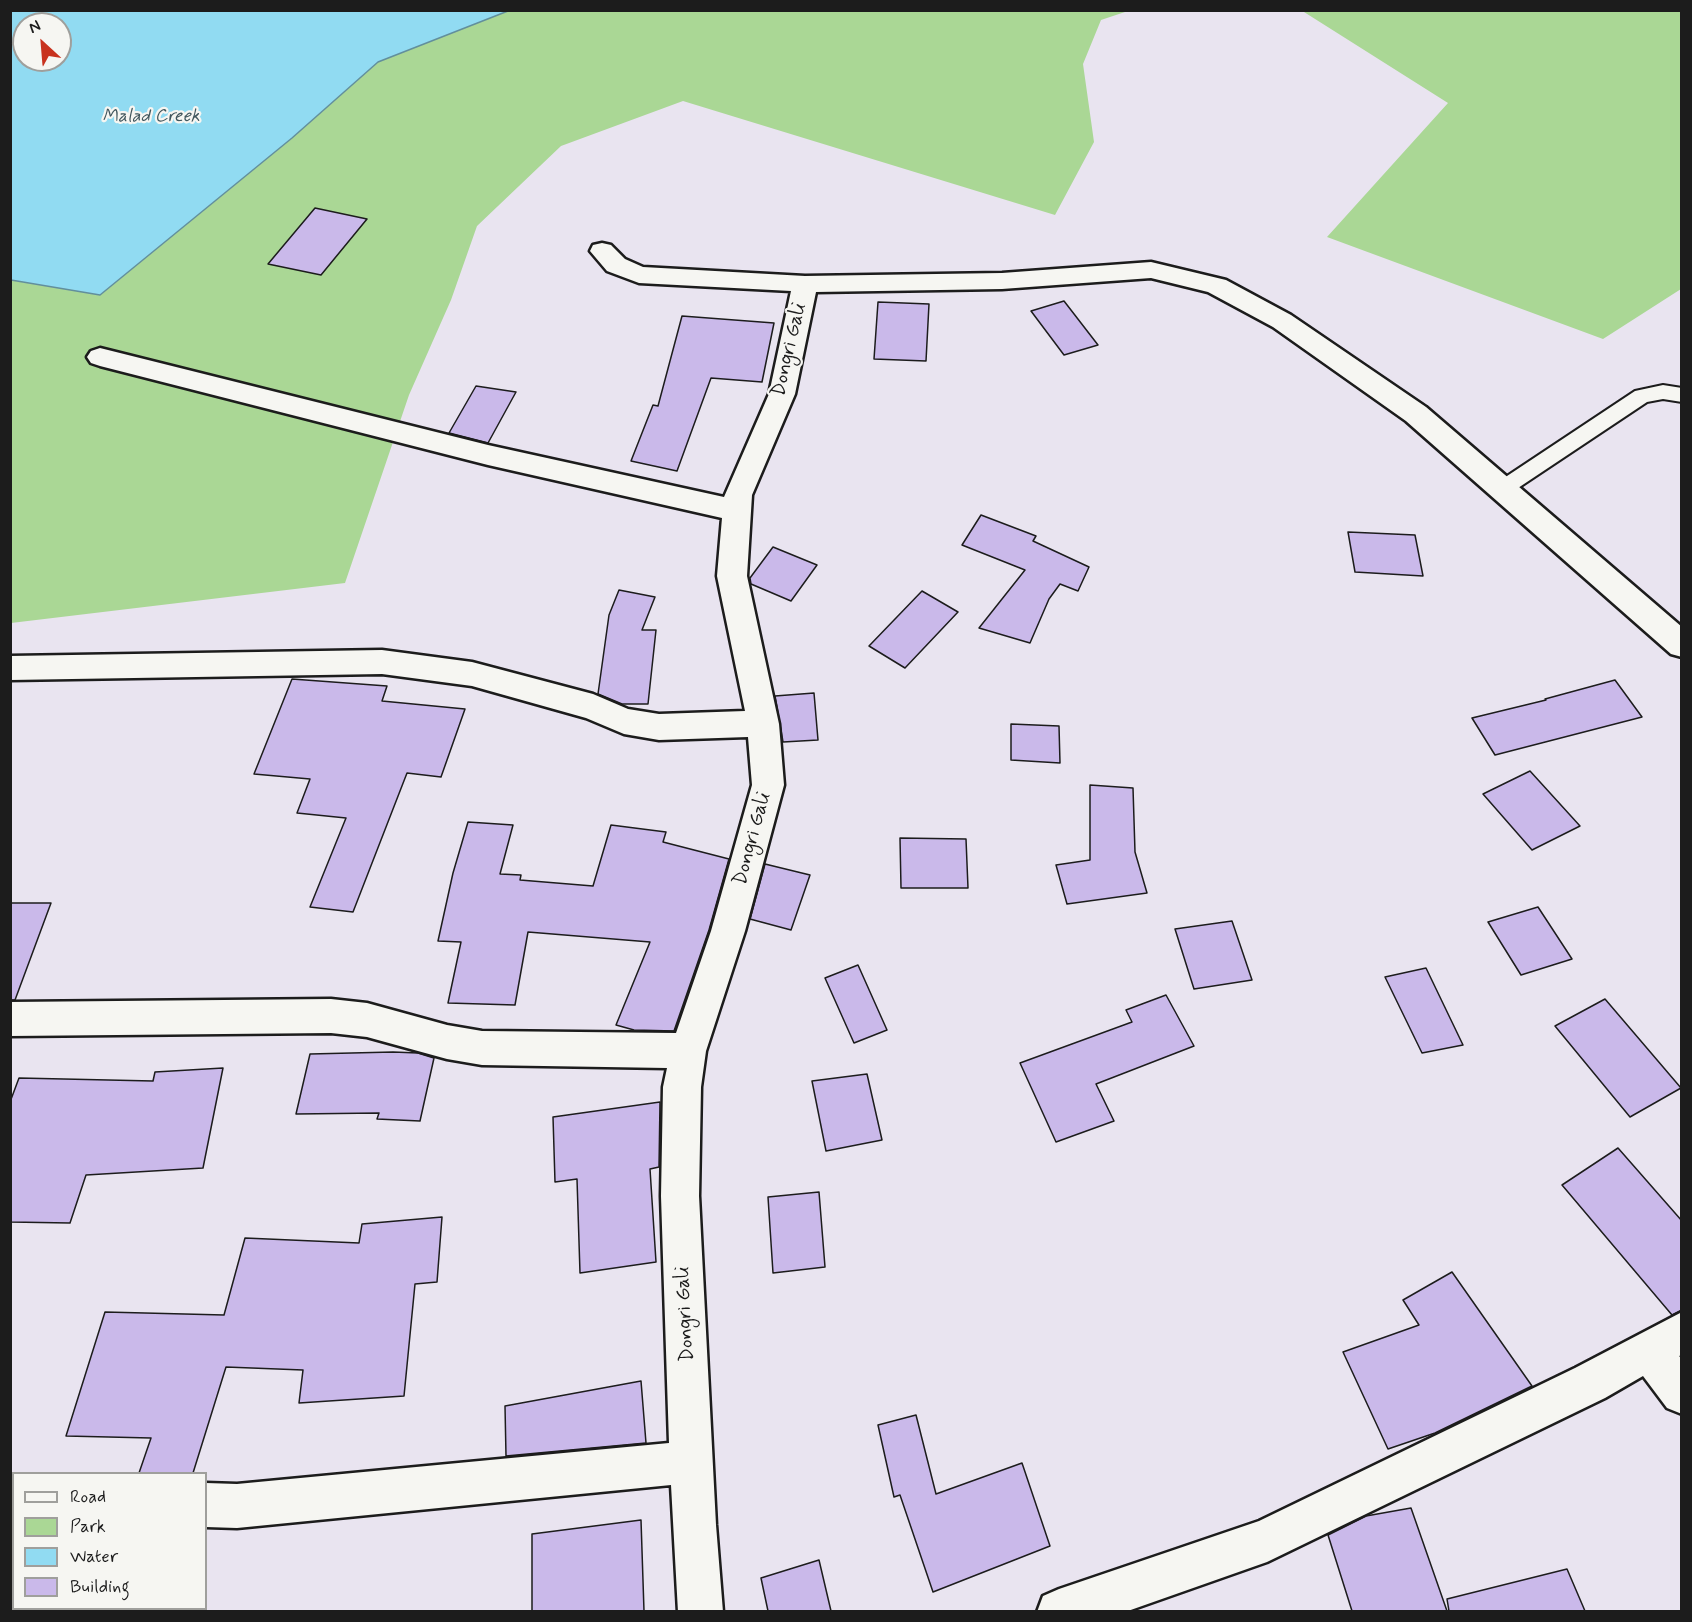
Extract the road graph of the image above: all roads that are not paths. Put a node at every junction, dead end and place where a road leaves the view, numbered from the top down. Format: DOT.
graph roads {
  1 [pos="602,251"];
  2 [pos="805,284"];
  3 [pos="100,357"];
  4 [pos="1682,395"];
  5 [pos="1502,489"];
  6 [pos="736,511"];
  7 [pos="1682,645"];
  8 [pos="10,668"];
  9 [pos="763,724"];
  10 [pos="10,1019"];
  11 [pos="688,1051"];
  12 [pos="1665,1341"];
  13 [pos="1682,1394"];
  14 [pos="692,1462"];
  15 [pos="207,1505"];
  16 [pos="700,1611"];
  17 [pos="1059,1611"];
  1 -- 2 [label="street, Dongri Gali"];
  2 -- 5 [label="street"];
  2 -- 6 [label="street, Dongri Gali"];
  3 -- 6 [label="street"];
  4 -- 5 [label="lane"];
  5 -- 7 [label="street"];
  6 -- 9 [label="street, Dongri Gali"];
  8 -- 9 [label="street"];
  9 -- 11 [label="street, Dongri Gali"];
  10 -- 11 [label="street"];
  11 -- 14 [label="street, Dongri Gali"];
  12 -- 13 [label="street"];
  12 -- 17 [label="street"];
  14 -- 15 [label="street"];
  14 -- 16 [label="street, Dongri Gali"];
}
